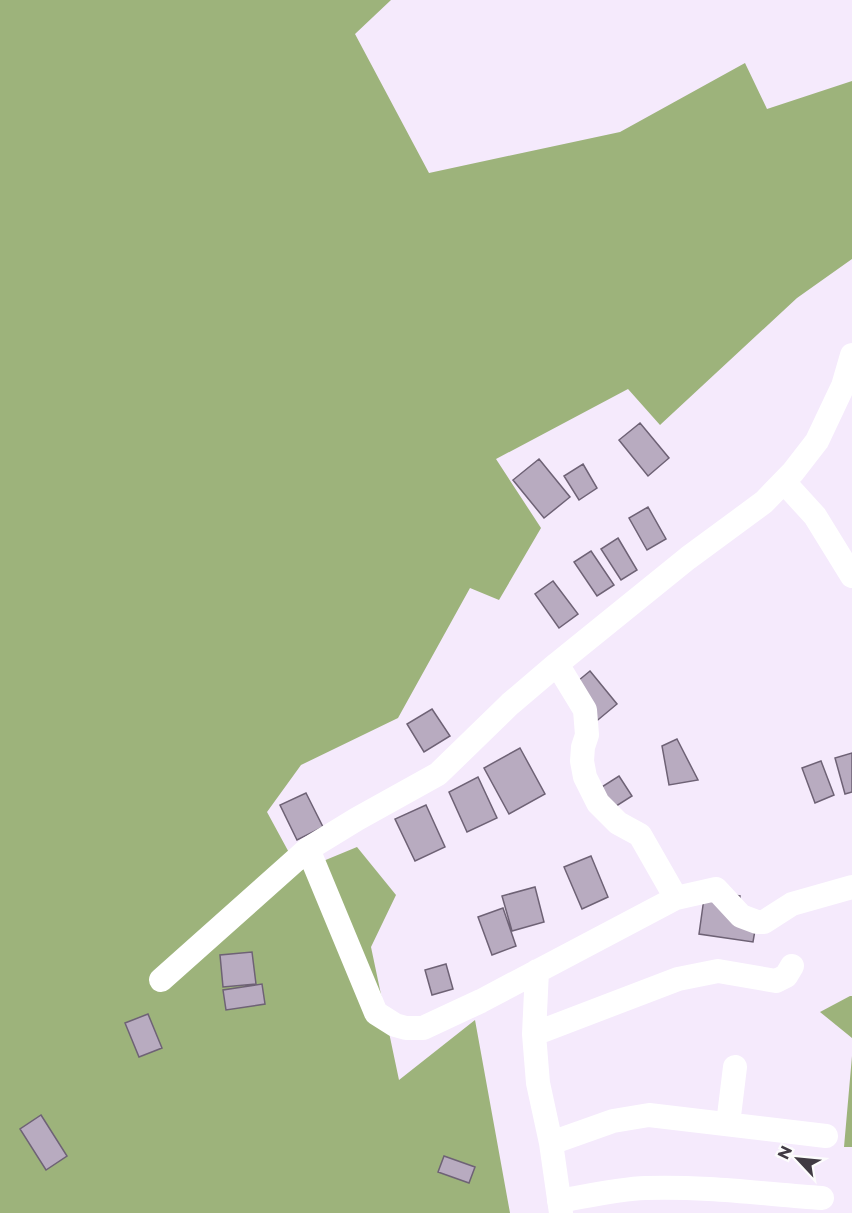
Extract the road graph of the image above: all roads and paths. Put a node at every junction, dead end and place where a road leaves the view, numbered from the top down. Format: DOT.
graph roads {
  1 [pos="852,355"];
  2 [pos="784,482"];
  3 [pos="852,576"];
  4 [pos="557,664"];
  5 [pos="308,849"];
  6 [pos="852,887"];
  7 [pos="676,898"];
  8 [pos="792,966"];
  9 [pos="537,971"];
  10 [pos="161,980"];
  11 [pos="534,1034"];
  12 [pos="735,1067"];
  13 [pos="728,1124"];
  14 [pos="826,1136"];
  15 [pos="551,1143"];
  16 [pos="822,1198"];
  17 [pos="560,1207"];
  1 -- 2 [label="street"];
  2 -- 3 [label="street"];
  2 -- 4 [label="street"];
  4 -- 5 [label="street"];
  4 -- 7 [label="street"];
  5 -- 9 [label="street"];
  5 -- 10 [label="street"];
  6 -- 7 [label="street"];
  7 -- 9 [label="street"];
  8 -- 11 [label="street"];
  9 -- 11 [label="street"];
  11 -- 15 [label="street"];
  12 -- 13 [label="street"];
  13 -- 14 [label="street"];
  13 -- 15 [label="street"];
  15 -- 17 [label="street"];
  16 -- 17 [label="street"];
}
